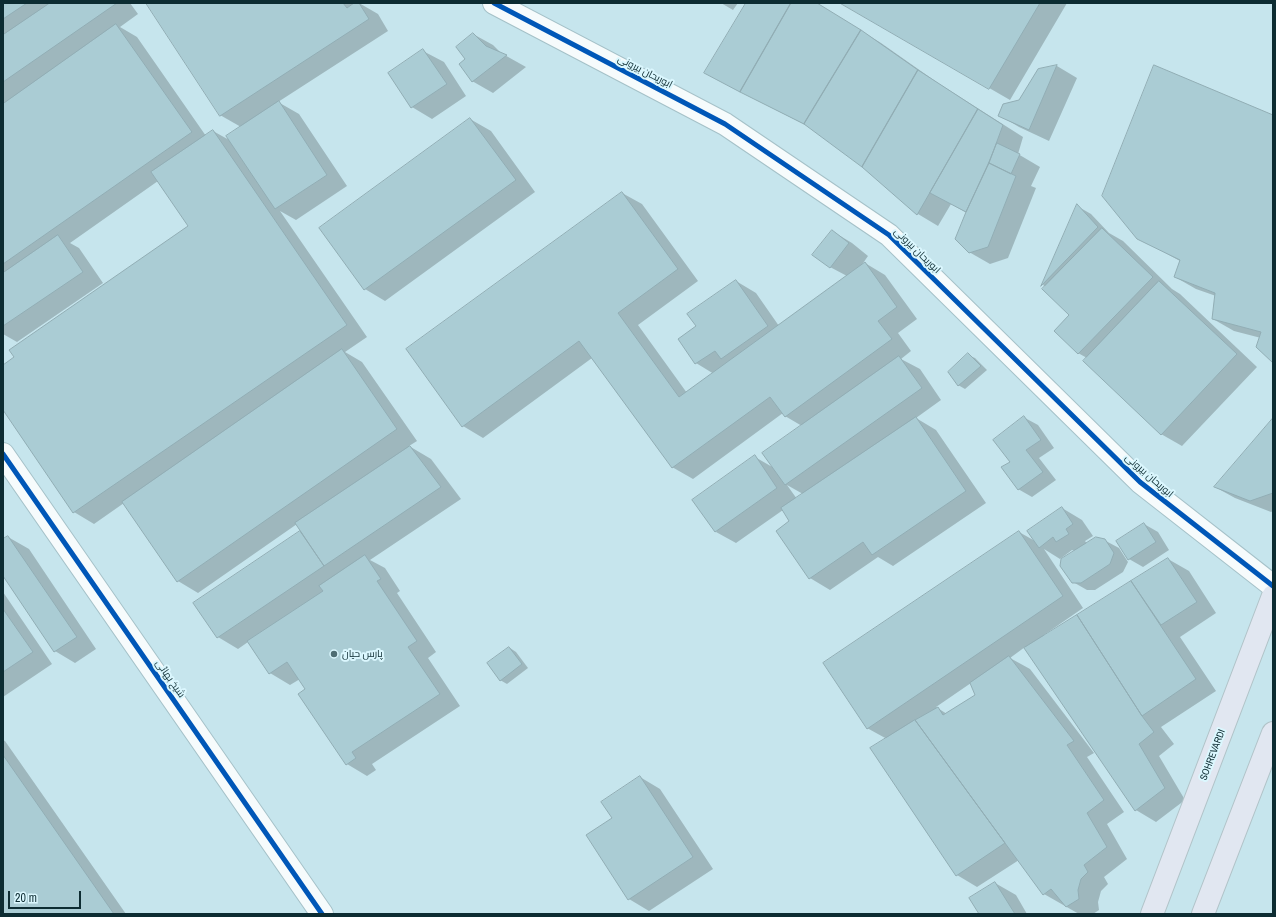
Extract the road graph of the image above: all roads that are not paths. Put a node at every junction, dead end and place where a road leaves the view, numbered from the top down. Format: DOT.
graph roads {
  1 [pos="494,3"];
  2 [pos="3,454"];
  3 [pos="1273,586"];
  4 [pos="1273,596"];
  5 [pos="1273,733"];
  6 [pos="322,914"];
  7 [pos="1152,914"];
  8 [pos="1203,914"];
  1 -- 3 [label="street, ابوریحان بیرونی"];
  2 -- 6 [label="street, شیخ بهائی"];
  4 -- 7 [label="main road, SOHREVARDI"];
  5 -- 8 [label="main road"];
}
